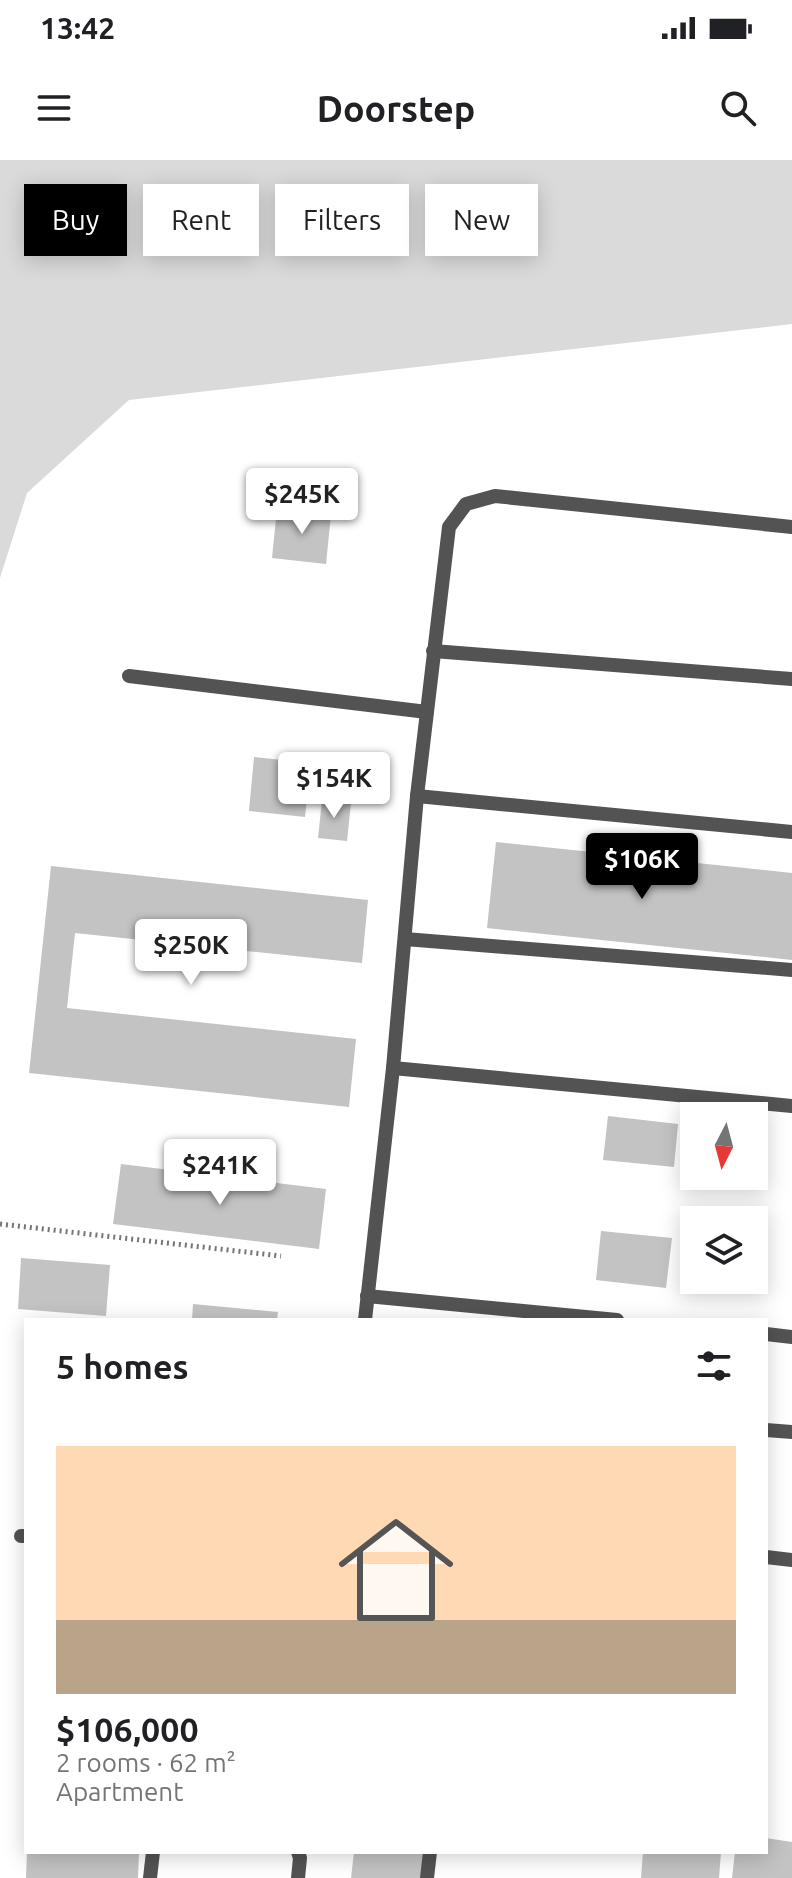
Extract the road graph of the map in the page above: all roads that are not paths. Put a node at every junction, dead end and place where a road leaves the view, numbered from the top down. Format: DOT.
graph roads {
  1 [pos="792,527"];
  2 [pos="433,651"];
  3 [pos="129,676"];
  4 [pos="792,679"];
  5 [pos="427,712"];
  6 [pos="417,796"];
  7 [pos="792,832"];
  8 [pos="405,939"];
  9 [pos="792,970"];
  10 [pos="393,1068"];
  11 [pos="792,1106"];
  12 [pos="367,1296"];
  13 [pos="365,1318"];
  14 [pos="596,1318"];
  15 [pos="768,1334"];
  16 [pos="792,1337"];
  17 [pos="768,1430"];
  18 [pos="792,1432"];
  19 [pos="768,1557"];
  20 [pos="792,1560"];
  21 [pos="153,1854"];
  22 [pos="299,1854"];
  23 [pos="430,1854"];
  24 [pos="150,1878"];
  25 [pos="298,1878"];
  26 [pos="427,1878"];
  1 -- 2 [label="lane"];
  2 -- 4 [label="lane"];
  2 -- 5 [label="lane"];
  3 -- 5 [label="lane"];
  5 -- 6 [label="lane"];
  6 -- 7 [label="lane"];
  6 -- 8 [label="lane"];
  8 -- 9 [label="lane"];
  8 -- 10 [label="lane"];
  10 -- 11 [label="lane"];
  10 -- 12 [label="lane"];
  12 -- 13 [label="lane"];
  12 -- 14 [label="lane"];
  15 -- 16 [label="lane"];
  17 -- 18 [label="lane"];
  19 -- 20 [label="lane"];
  21 -- 24 [label="lane"];
  22 -- 25 [label="lane"];
  23 -- 26 [label="lane"];
}
